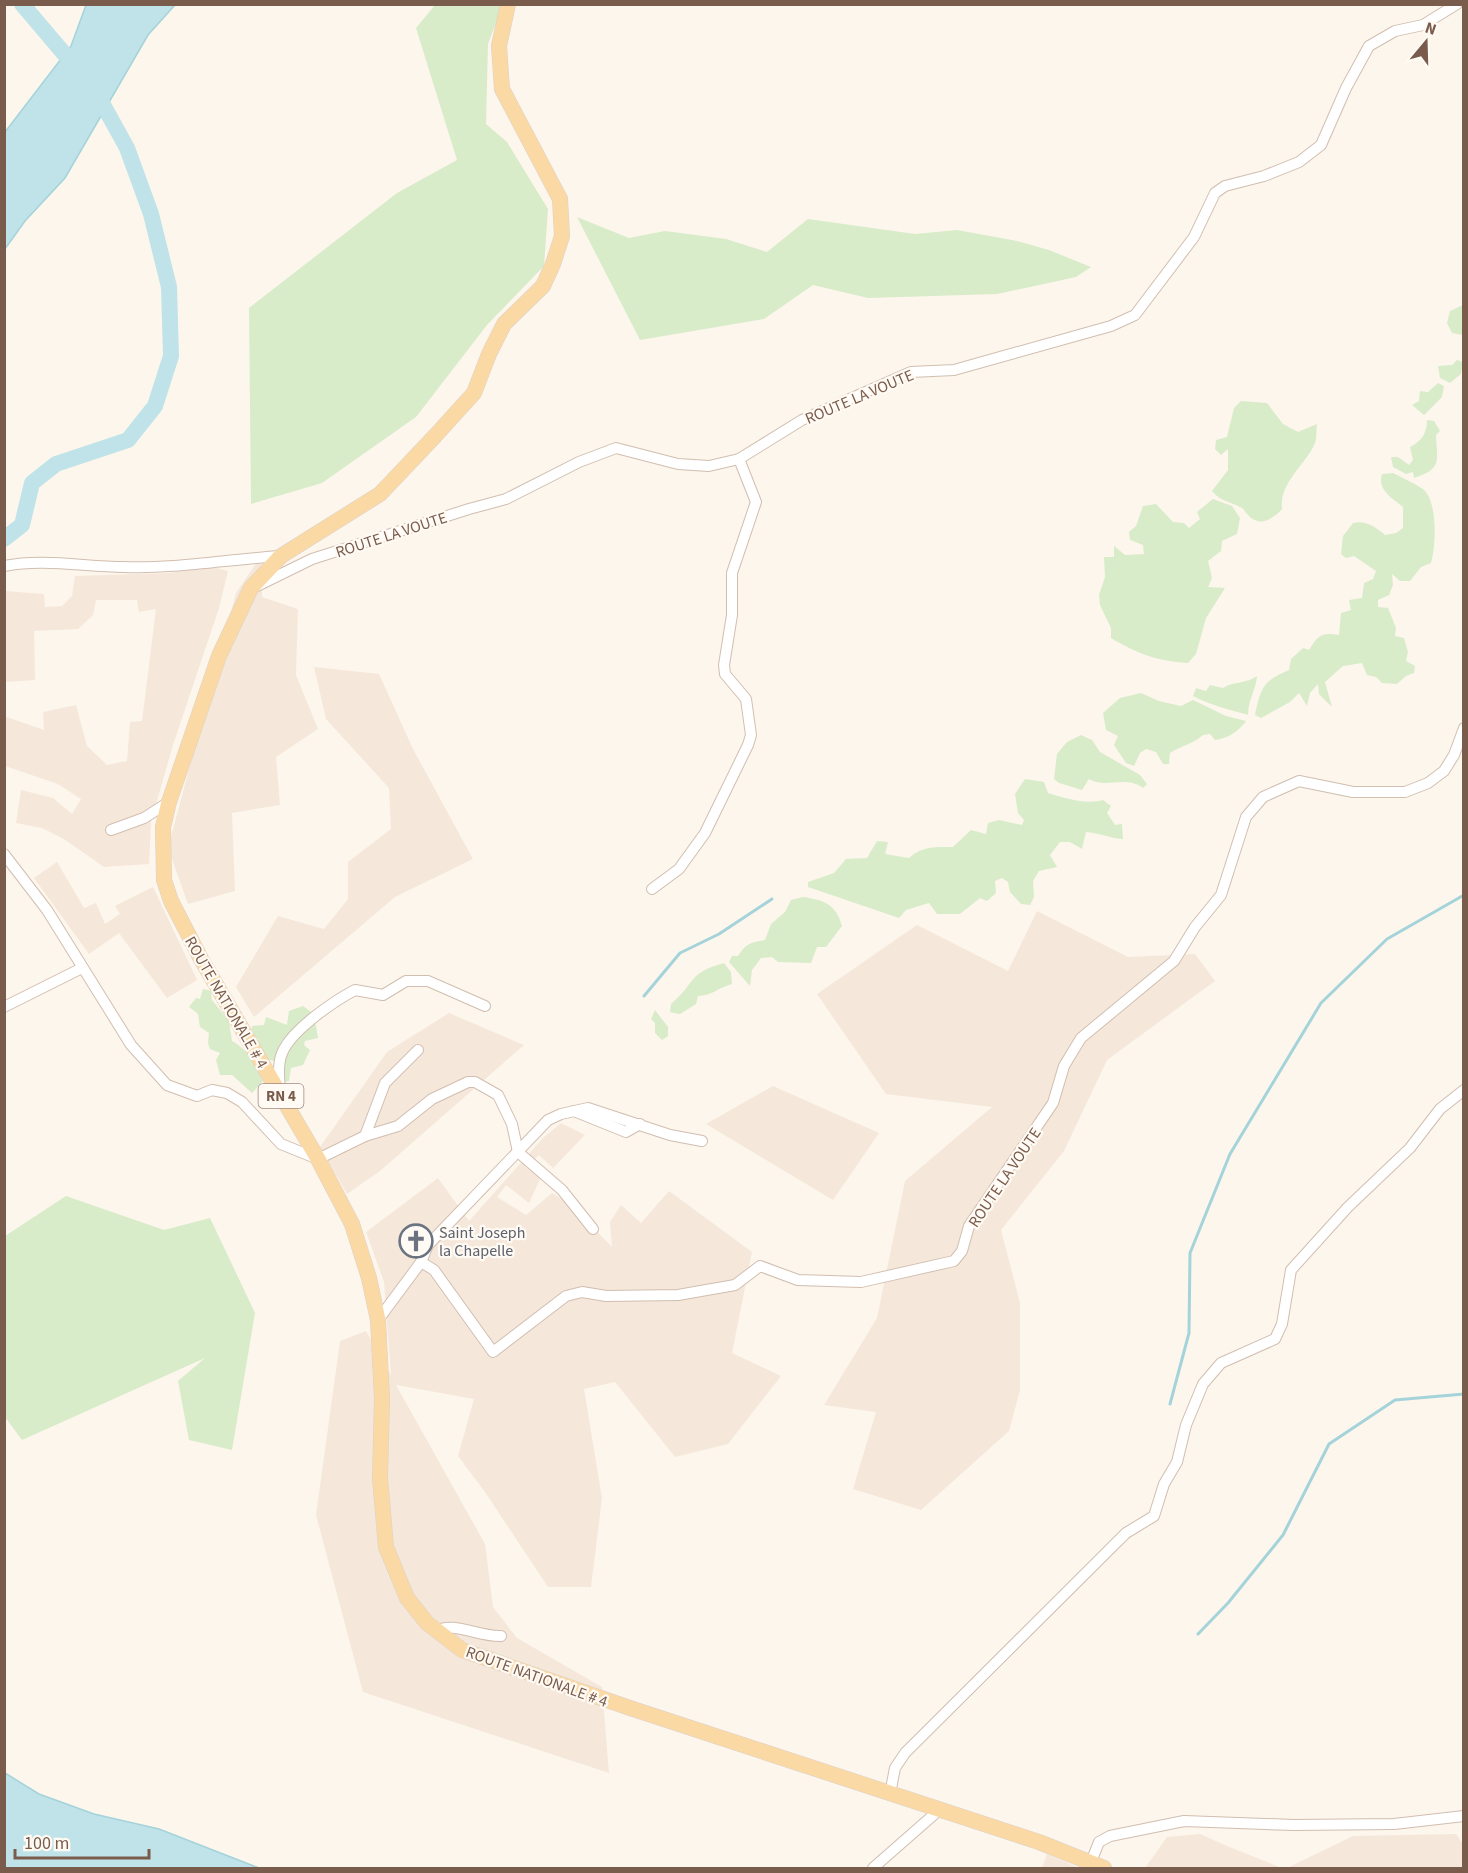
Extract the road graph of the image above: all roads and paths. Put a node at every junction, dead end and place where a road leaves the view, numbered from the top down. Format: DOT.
graph roads {
  1 [pos="508,4"];
  2 [pos="1457,4"];
  3 [pos="739,459"];
  4 [pos="281,556"];
  5 [pos="4,566"];
  6 [pos="251,588"];
  7 [pos="1464,729"];
  8 [pos="169,802"];
  9 [pos="111,830"];
  10 [pos="4,854"];
  11 [pos="651,889"];
  12 [pos="82,969"];
  13 [pos="485,1006"];
  14 [pos="4,1007"];
  15 [pos="418,1050"];
  16 [pos="1464,1090"];
  17 [pos="280,1094"];
  18 [pos="365,1136"];
  19 [pos="702,1141"];
  20 [pos="518,1152"];
  21 [pos="318,1159"];
  22 [pos="594,1229"];
  23 [pos="421,1262"];
  24 [pos="378,1320"];
  25 [pos="436,1631"];
  26 [pos="501,1636"];
  27 [pos="890,1794"];
  28 [pos="938,1811"];
  29 [pos="1464,1816"];
  30 [pos="1097,1865"];
  31 [pos="873,1869"];
  1 -- 4 [label="main road, ROUTE NATIONALE # 4 / RN 4"];
  2 -- 3 [label="street, ROUTE LA VOUTE"];
  3 -- 6 [label="street, ROUTE LA VOUTE"];
  3 -- 11 [label="street"];
  4 -- 5 [label="street"];
  4 -- 6 [label="main road, ROUTE NATIONALE # 4 / RN 4"];
  6 -- 8 [label="main road, ROUTE NATIONALE # 4 / RN 4"];
  7 -- 23 [label="street, ROUTE LA VOUTE"];
  8 -- 9 [label="street"];
  8 -- 17 [label="main road, ROUTE NATIONALE # 4 / RN 4"];
  10 -- 12 [label="street"];
  12 -- 14 [label="street"];
  12 -- 21 [label="street"];
  13 -- 17 [label="street"];
  15 -- 18 [label="street"];
  16 -- 27 [label="street"];
  17 -- 21 [label="main road, ROUTE NATIONALE # 4 / RN 4"];
  18 -- 20 [label="street"];
  18 -- 21 [label="street"];
  19 -- 20 [label="street"];
  20 -- 22 [label="street"];
  20 -- 23 [label="street"];
  21 -- 24 [label="main road, ROUTE NATIONALE # 4 / RN 4"];
  23 -- 24 [label="street"];
  24 -- 25 [label="main road, ROUTE NATIONALE # 4 / RN 4"];
  25 -- 26 [label="street"];
  25 -- 27 [label="main road, ROUTE NATIONALE # 4 / RN 4"];
  27 -- 28 [label="main road, ROUTE NATIONALE # 4 / RN 4"];
  28 -- 30 [label="main road, ROUTE NATIONALE # 4 / RN 4"];
  28 -- 31 [label="street"];
  29 -- 30 [label="street"];
}
